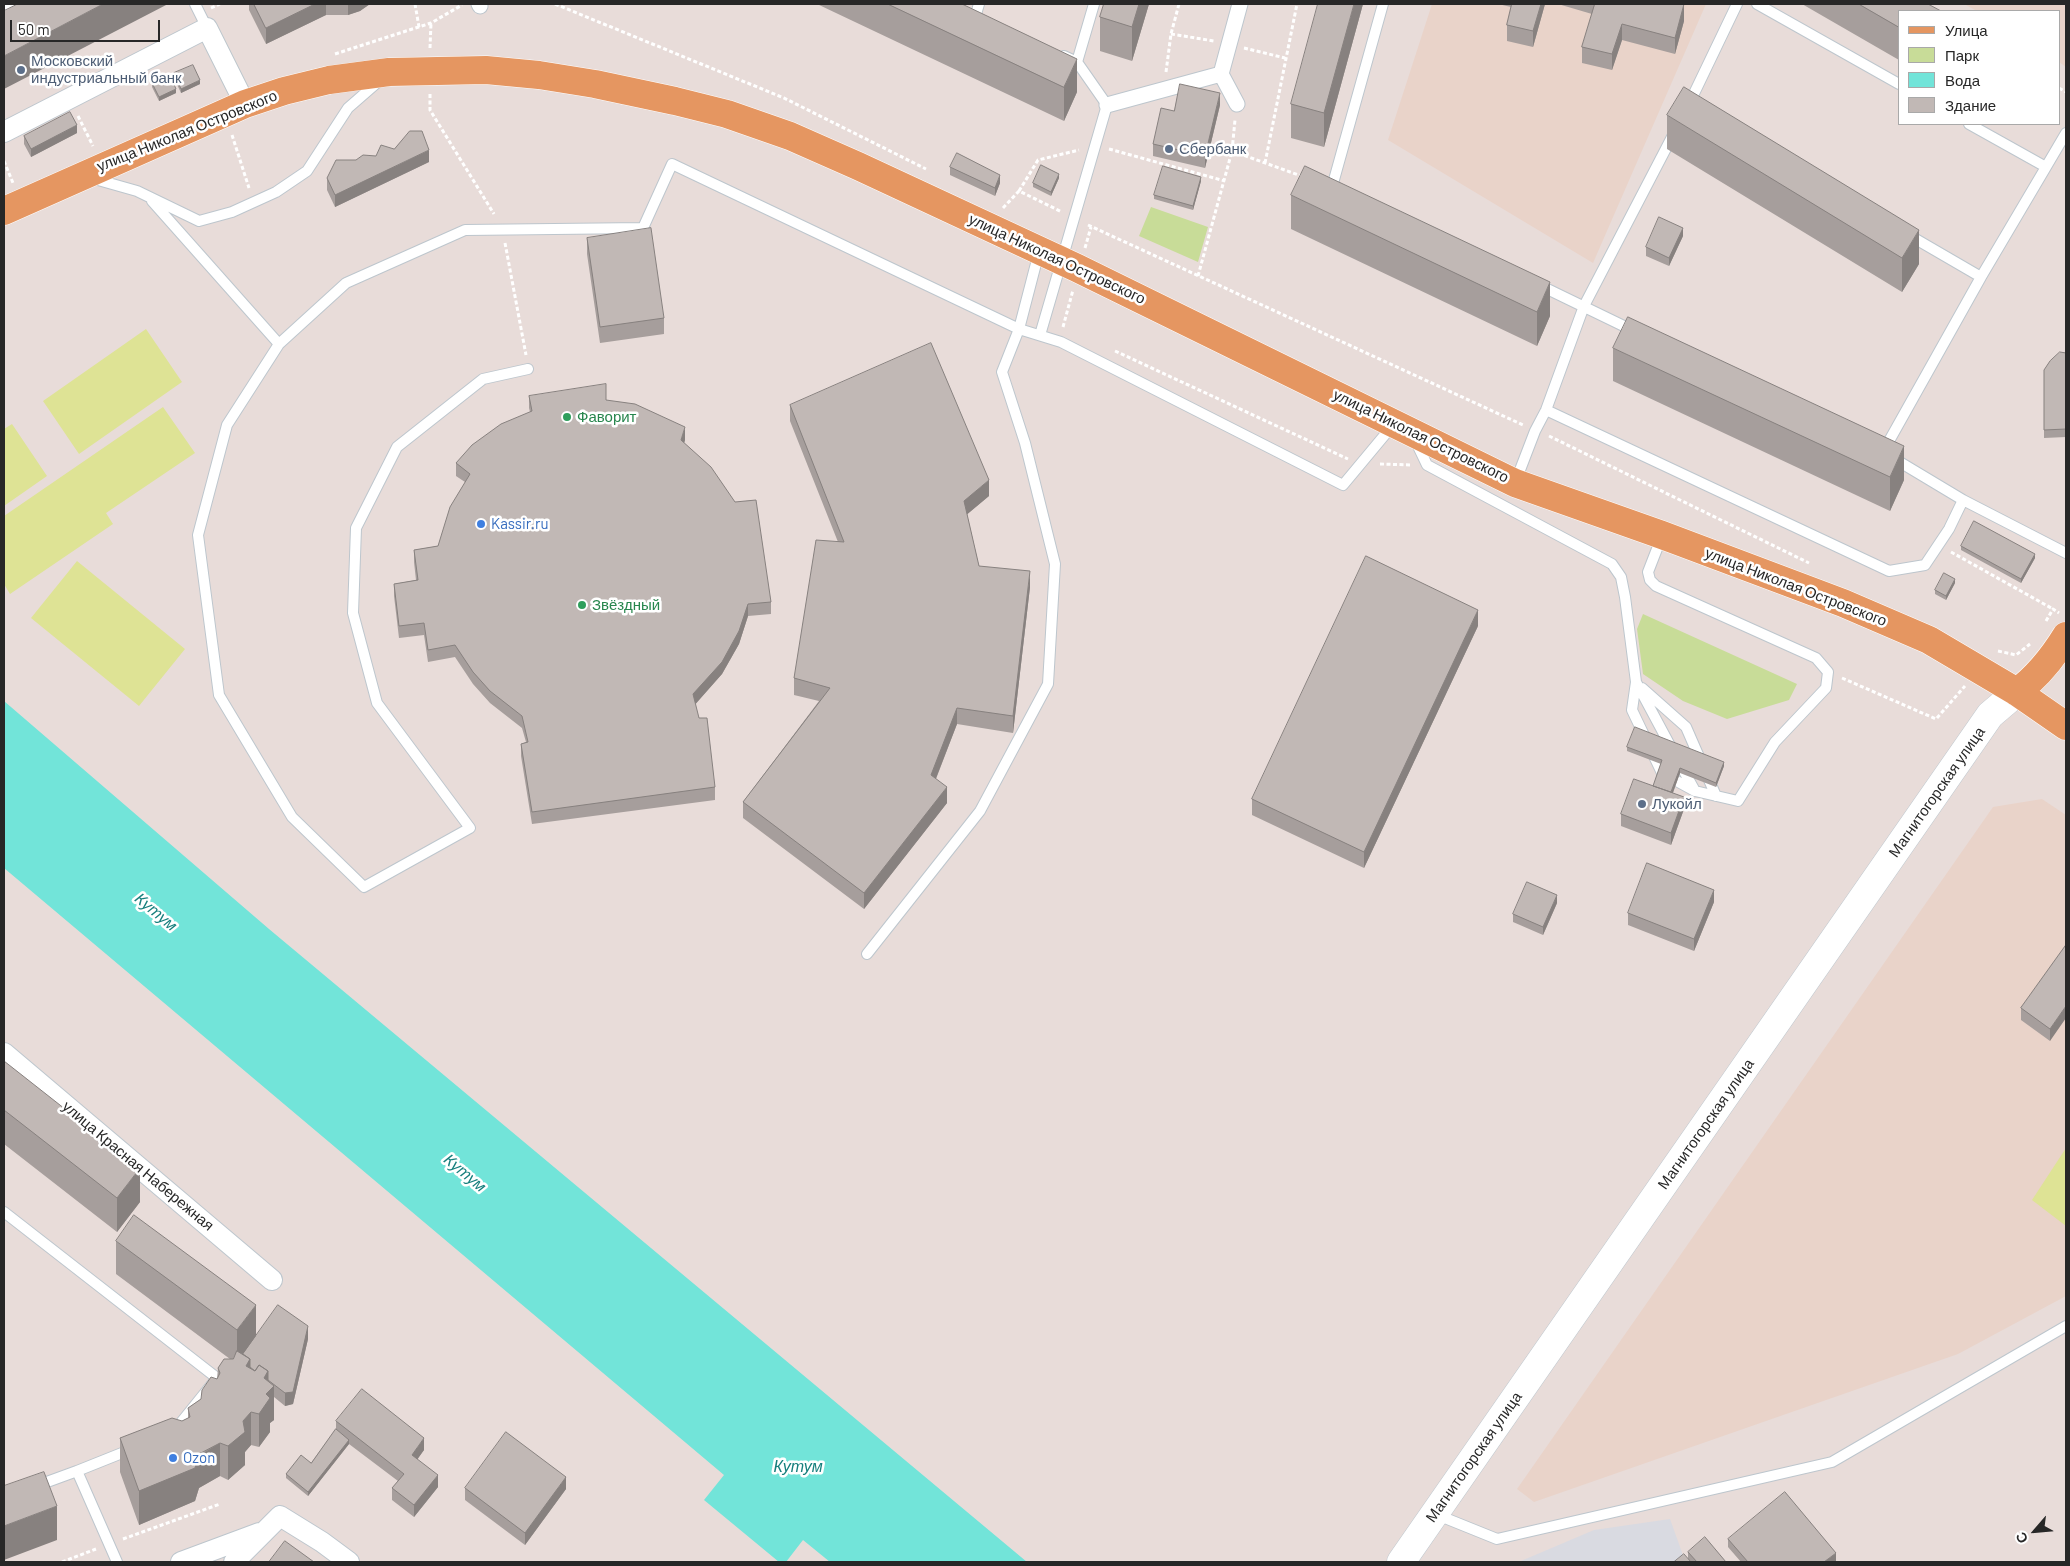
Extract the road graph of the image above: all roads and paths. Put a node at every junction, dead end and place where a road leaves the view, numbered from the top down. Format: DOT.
graph roads {
  1 [pos="15,4"];
  2 [pos="195,4"];
  3 [pos="415,4"];
  4 [pos="464,4"];
  5 [pos="555,4"];
  6 [pos="979,4"];
  7 [pos="1094,4"];
  8 [pos="1179,4"];
  9 [pos="1240,4"];
  10 [pos="1297,4"];
  11 [pos="1384,4"];
  12 [pos="1737,4"];
  13 [pos="1757,4"];
  14 [pos="4,10"];
  15 [pos="975,14"];
  16 [pos="431,23"];
  17 [pos="418,27"];
  18 [pos="208,28"];
  19 [pos="1171,34"];
  20 [pos="1229,44"];
  21 [pos="1050,50"];
  22 [pos="332,55"];
  23 [pos="1285,58"];
  24 [pos="1077,62"];
  25 [pos="429,70"];
  26 [pos="389,72"];
  27 [pos="1221,74"];
  28 [pos="1898,83"];
  29 [pos="1163,90"];
  30 [pos="69,98"];
  31 [pos="1236,104"];
  32 [pos="1107,105"];
  33 [pos="235,109"];
  34 [pos="1972,125"];
  35 [pos="4,132"];
  36 [pos="2066,133"];
  37 [pos="1095,146"];
  38 [pos="94,149"];
  39 [pos="1232,151"];
  40 [pos="1265,163"];
  41 [pos="2046,167"];
  42 [pos="933,173"];
  43 [pos="80,175"];
  44 [pos="1225,180"];
  45 [pos="1337,189"];
  46 [pos="1019,191"];
  47 [pos="148,196"];
  48 [pos="254,202"];
  49 [pos="1003,208"];
  50 [pos="4,211"];
  51 [pos="1073,218"];
  52 [pos="1895,227"];
  53 [pos="503,229"];
  54 [pos="1050,256"];
  55 [pos="1198,276"];
  56 [pos="1981,277"];
  57 [pos="1530,281"];
  58 [pos="1584,306"];
  59 [pos="1063,326"];
  60 [pos="1019,329"];
  61 [pos="1072,330"];
  62 [pos="1040,336"];
  63 [pos="1645,336"];
  64 [pos="279,344"];
  65 [pos="1108,347"];
  66 [pos="528,369"];
  67 [pos="1546,410"];
  68 [pos="1403,426"];
  69 [pos="1535,431"];
  70 [pos="1360,464"];
  71 [pos="1427,465"];
  72 [pos="1515,483"];
  73 [pos="1963,500"];
  74 [pos="1662,535"];
  75 [pos="1938,545"];
  76 [pos="2066,553"];
  77 [pos="1814,565"];
  78 [pos="2053,609"];
  79 [pos="2066,618"];
  80 [pos="2055,630"];
  81 [pos="2035,640"];
  82 [pos="1990,647"];
  83 [pos="1828,672"];
  84 [pos="1636,682"];
  85 [pos="2017,692"];
  86 [pos="1936,719"];
  87 [pos="2066,726"];
  88 [pos="1695,791"];
  89 [pos="1716,796"];
  90 [pos="867,954"];
  91 [pos="4,1053"];
  92 [pos="4,1212"];
  93 [pos="272,1280"];
  94 [pos="2066,1326"];
  95 [pos="165,1436"];
  96 [pos="138,1446"];
  97 [pos="78,1471"];
  98 [pos="22,1492"];
  99 [pos="220,1504"];
  100 [pos="1435,1514"];
  101 [pos="263,1531"];
  102 [pos="110,1544"];
  103 [pos="62,1562"];
  104 [pos="117,1562"];
  105 [pos="181,1562"];
  106 [pos="234,1562"];
  107 [pos="349,1562"];
  108 [pos="1401,1562"];
  1 -- 14 [label="lane"];
  2 -- 18 [label="lane"];
  3 -- 17 [label="path"];
  4 -- 16 [label="path"];
  5 -- 42 [label="path"];
  6 -- 15 [label="lane"];
  7 -- 24 [label="lane"];
  8 -- 19 [label="path"];
  9 -- 20 [label="street"];
  10 -- 23 [label="path"];
  11 -- 45 [label="lane"];
  12 -- 58 [label="lane"];
  13 -- 28 [label="lane"];
  16 -- 17 [label="path"];
  16 -- 25 [label="path"];
  17 -- 22 [label="path"];
  18 -- 30 [label="street"];
  18 -- 33 [label="street"];
  19 -- 20 [label="path"];
  19 -- 29 [label="path"];
  20 -- 23 [label="path"];
  20 -- 27 [label="street"];
  21 -- 24 [label="lane"];
  23 -- 40 [label="path"];
  24 -- 32 [label="lane"];
  25 -- 26 [label="main road, улица Николая Островского"];
  25 -- 53 [label="path"];
  25 -- 54 [label="main road, улица Николая Островского"];
  26 -- 33 [label="main road, улица Николая Островского"];
  26 -- 48 [label="lane"];
  27 -- 29 [label="street"];
  27 -- 31 [label="street"];
  29 -- 32 [label="street"];
  30 -- 35 [label="street"];
  30 -- 38 [label="path"];
  31 -- 39 [label="path"];
  32 -- 37 [label="lane"];
  33 -- 43 [label="main road, улица Николая Островского"];
  33 -- 48 [label="path"];
  34 -- 41 [label="lane"];
  36 -- 41 [label="lane"];
  37 -- 44 [label="path"];
  37 -- 46 [label="path"];
  37 -- 51 [label="lane"];
  39 -- 40 [label="path"];
  39 -- 44 [label="path"];
  40 -- 45 [label="path"];
  41 -- 56 [label="lane"];
  43 -- 47 [label="lane"];
  43 -- 50 [label="main road, улица Николая Островского"];
  44 -- 55 [label="path"];
  46 -- 49 [label="path"];
  46 -- 51 [label="path"];
  47 -- 48 [label="lane"];
  47 -- 64 [label="lane"];
  51 -- 54 [label="lane"];
  51 -- 55 [label="path"];
  52 -- 56 [label="lane"];
  53 -- 60 [label="lane"];
  53 -- 64 [label="lane"];
  53 -- 66 [label="path"];
  54 -- 60 [label="lane"];
  54 -- 62 [label="lane"];
  54 -- 68 [label="main road, улица Николая Островского"];
  55 -- 69 [label="path"];
  56 -- 73 [label="lane"];
  57 -- 58 [label="lane"];
  58 -- 63 [label="lane"];
  58 -- 67 [label="lane"];
  59 -- 61 [label="path"];
  60 -- 62 [label="lane"];
  60 -- 90 [label="lane"];
  62 -- 70 [label="lane"];
  64 -- 66 [label="lane"];
  65 -- 70 [label="path"];
  67 -- 69 [label="lane"];
  67 -- 75 [label="lane"];
  68 -- 70 [label="lane"];
  68 -- 71 [label="lane"];
  68 -- 72 [label="main road, улица Николая Островского"];
  69 -- 72 [label="lane"];
  69 -- 77 [label="path"];
  70 -- 71 [label="path"];
  71 -- 84 [label="lane"];
  72 -- 74 [label="main road, улица Николая Островского"];
  73 -- 75 [label="lane"];
  73 -- 76 [label="lane"];
  74 -- 83 [label="lane"];
  74 -- 85 [label="main road, улица Николая Островского"];
  75 -- 78 [label="path"];
  78 -- 79 [label="path"];
  78 -- 80 [label="path"];
  80 -- 85 [label="main road"];
  81 -- 82 [label="path"];
  83 -- 86 [label="path"];
  83 -- 89 [label="lane"];
  84 -- 88 [label="lane"];
  84 -- 88 [label="lane"];
  84 -- 89 [label="lane"];
  85 -- 87 [label="main road, улица Николая Островского"];
  85 -- 100 [label="main road, Магнитогорская улица"];
  88 -- 89 [label="lane"];
  91 -- 93 [label="street, улица Красная Набережная"];
  92 -- 95 [label="lane"];
  94 -- 100 [label="lane"];
  96 -- 97 [label="lane"];
  97 -- 98 [label="lane"];
  97 -- 102 [label="lane"];
  99 -- 102 [label="path"];
  100 -- 108 [label="main road, Магнитогорская улица"];
  101 -- 105 [label="street"];
  101 -- 106 [label="street"];
  101 -- 107 [label="street"];
  102 -- 103 [label="path"];
  102 -- 104 [label="lane"];
}
